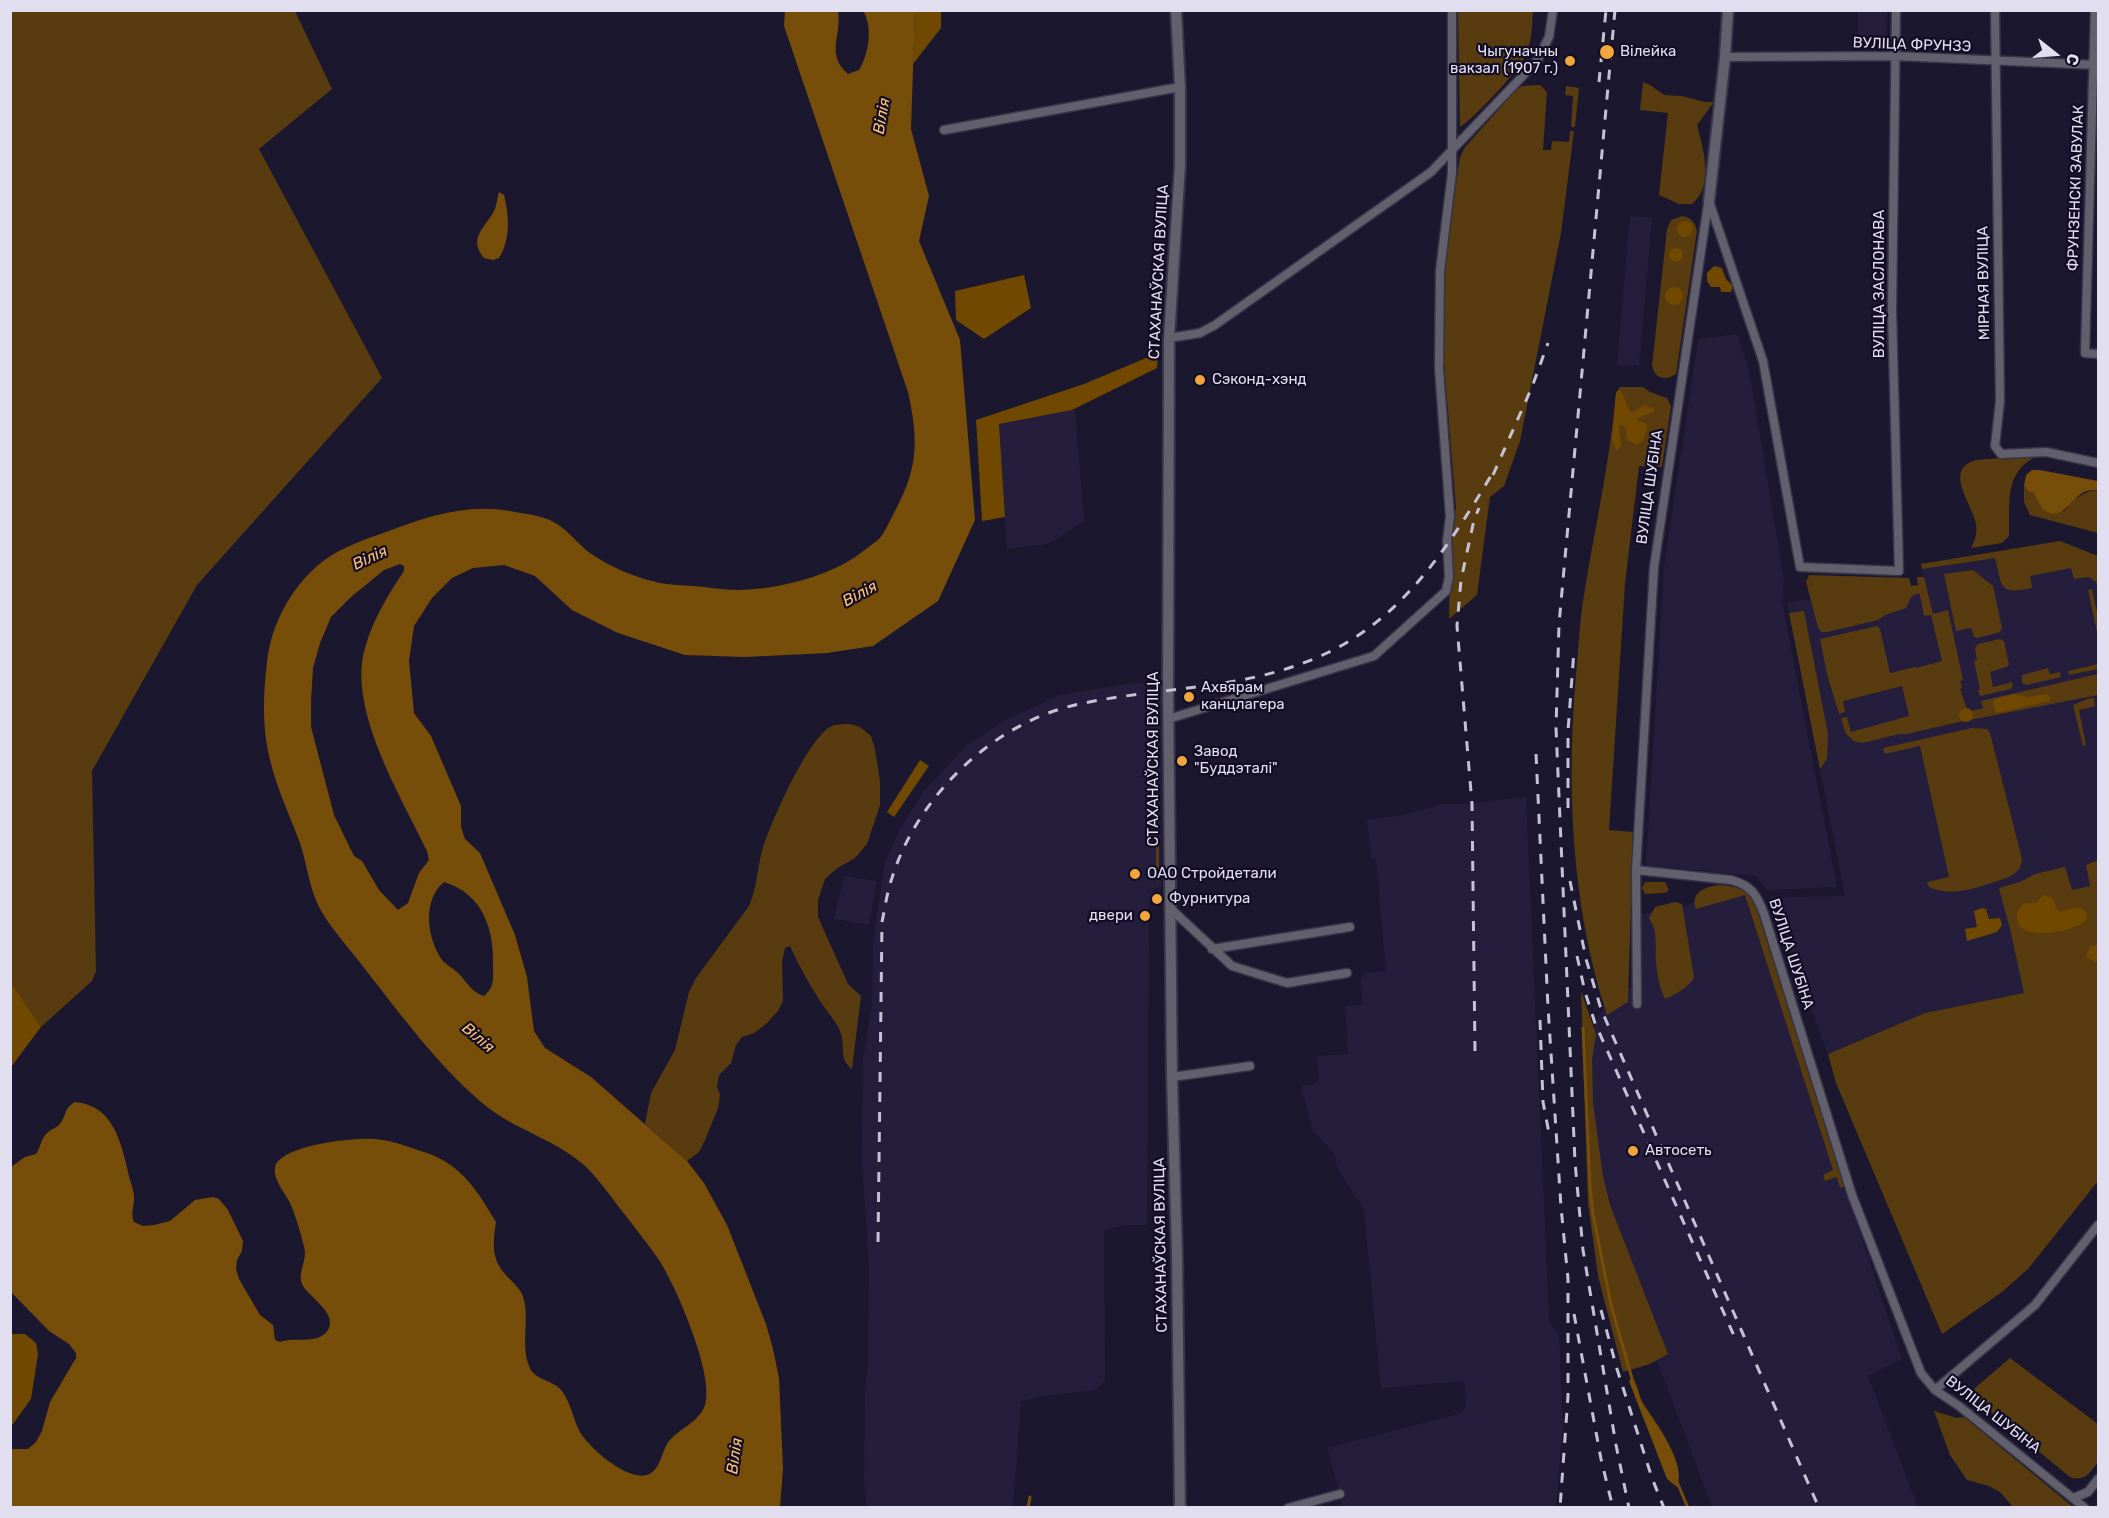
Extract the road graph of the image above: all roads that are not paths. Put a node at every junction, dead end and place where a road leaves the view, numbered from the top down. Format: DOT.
graph roads {
  1 [pos="1176,10"];
  2 [pos="1452,10"];
  3 [pos="1553,10"];
  4 [pos="1728,10"];
  5 [pos="1896,10"];
  6 [pos="1995,10"];
  7 [pos="2095,10"];
  8 [pos="1895,56"];
  9 [pos="1725,57"];
  10 [pos="1994,61"];
  11 [pos="2096,65"];
  12 [pos="1180,87"];
  13 [pos="944,130"];
  14 [pos="1451,152"];
  15 [pos="1708,201"];
  16 [pos="1169,338"];
  17 [pos="2098,354"];
  18 [pos="2098,463"];
  19 [pos="1800,567"];
  20 [pos="1168,719"];
  21 [pos="1636,870"];
  22 [pos="1170,908"];
  23 [pos="1350,927"];
  24 [pos="1212,949"];
  25 [pos="1347,973"];
  26 [pos="1637,1004"];
  27 [pos="1250,1066"];
  28 [pos="1172,1077"];
  29 [pos="2098,1225"];
  30 [pos="1935,1390"];
  31 [pos="2098,1479"];
  32 [pos="1340,1494"];
  33 [pos="2073,1498"];
  34 [pos="1180,1508"];
  35 [pos="1288,1508"];
  36 [pos="2085,1508"];
  1 -- 12 [label="street, СТАХАНАЎСКАЯ ВУЛІЦА"];
  2 -- 14 [label="street"];
  3 -- 14 [label="street"];
  4 -- 9 [label="street, ВУЛІЦА ШУБІНА"];
  5 -- 8 [label="street, ВУЛІЦА ЗАСЛОНАВА"];
  6 -- 10 [label="street, МІРНАЯ ВУЛІЦА"];
  7 -- 11 [label="street, ФРУНЗЕНСКІ ЗАВУЛАК"];
  8 -- 9 [label="street, ВУЛІЦА ФРУНЗЭ"];
  8 -- 10 [label="street, ВУЛІЦА ФРУНЗЭ"];
  8 -- 19 [label="street, ВУЛІЦА ЗАСЛОНАВА"];
  9 -- 15 [label="street, ВУЛІЦА ШУБІНА"];
  10 -- 11 [label="street, ВУЛІЦА ФРУНЗЭ"];
  10 -- 18 [label="street, МІРНАЯ ВУЛІЦА"];
  11 -- 17 [label="street, ФРУНЗЕНСКІ ЗАВУЛАК"];
  12 -- 13 [label="street"];
  12 -- 16 [label="street, СТАХАНАЎСКАЯ ВУЛІЦА"];
  14 -- 16 [label="street"];
  14 -- 20 [label="street"];
  15 -- 19 [label="street, ВУЛІЦА ШУБІНА"];
  15 -- 21 [label="street, ВУЛІЦА ШУБІНА"];
  16 -- 20 [label="street, СТАХАНАЎСКАЯ ВУЛІЦА"];
  20 -- 22 [label="street, СТАХАНАЎСКАЯ ВУЛІЦА"];
  21 -- 26 [label="street"];
  21 -- 30 [label="street, ВУЛІЦА ШУБІНА"];
  22 -- 24 [label="street"];
  22 -- 28 [label="street, СТАХАНАЎСКАЯ ВУЛІЦА"];
  23 -- 24 [label="street"];
  24 -- 25 [label="street"];
  27 -- 28 [label="street"];
  28 -- 34 [label="street, СТАХАНАЎСКАЯ ВУЛІЦА"];
  29 -- 30 [label="street"];
  30 -- 33 [label="street, ВУЛІЦА ШУБІНА"];
  31 -- 33 [label="street"];
  32 -- 35 [label="street"];
  33 -- 36 [label="street, ВУЛІЦА ШУБІНА"];
}
